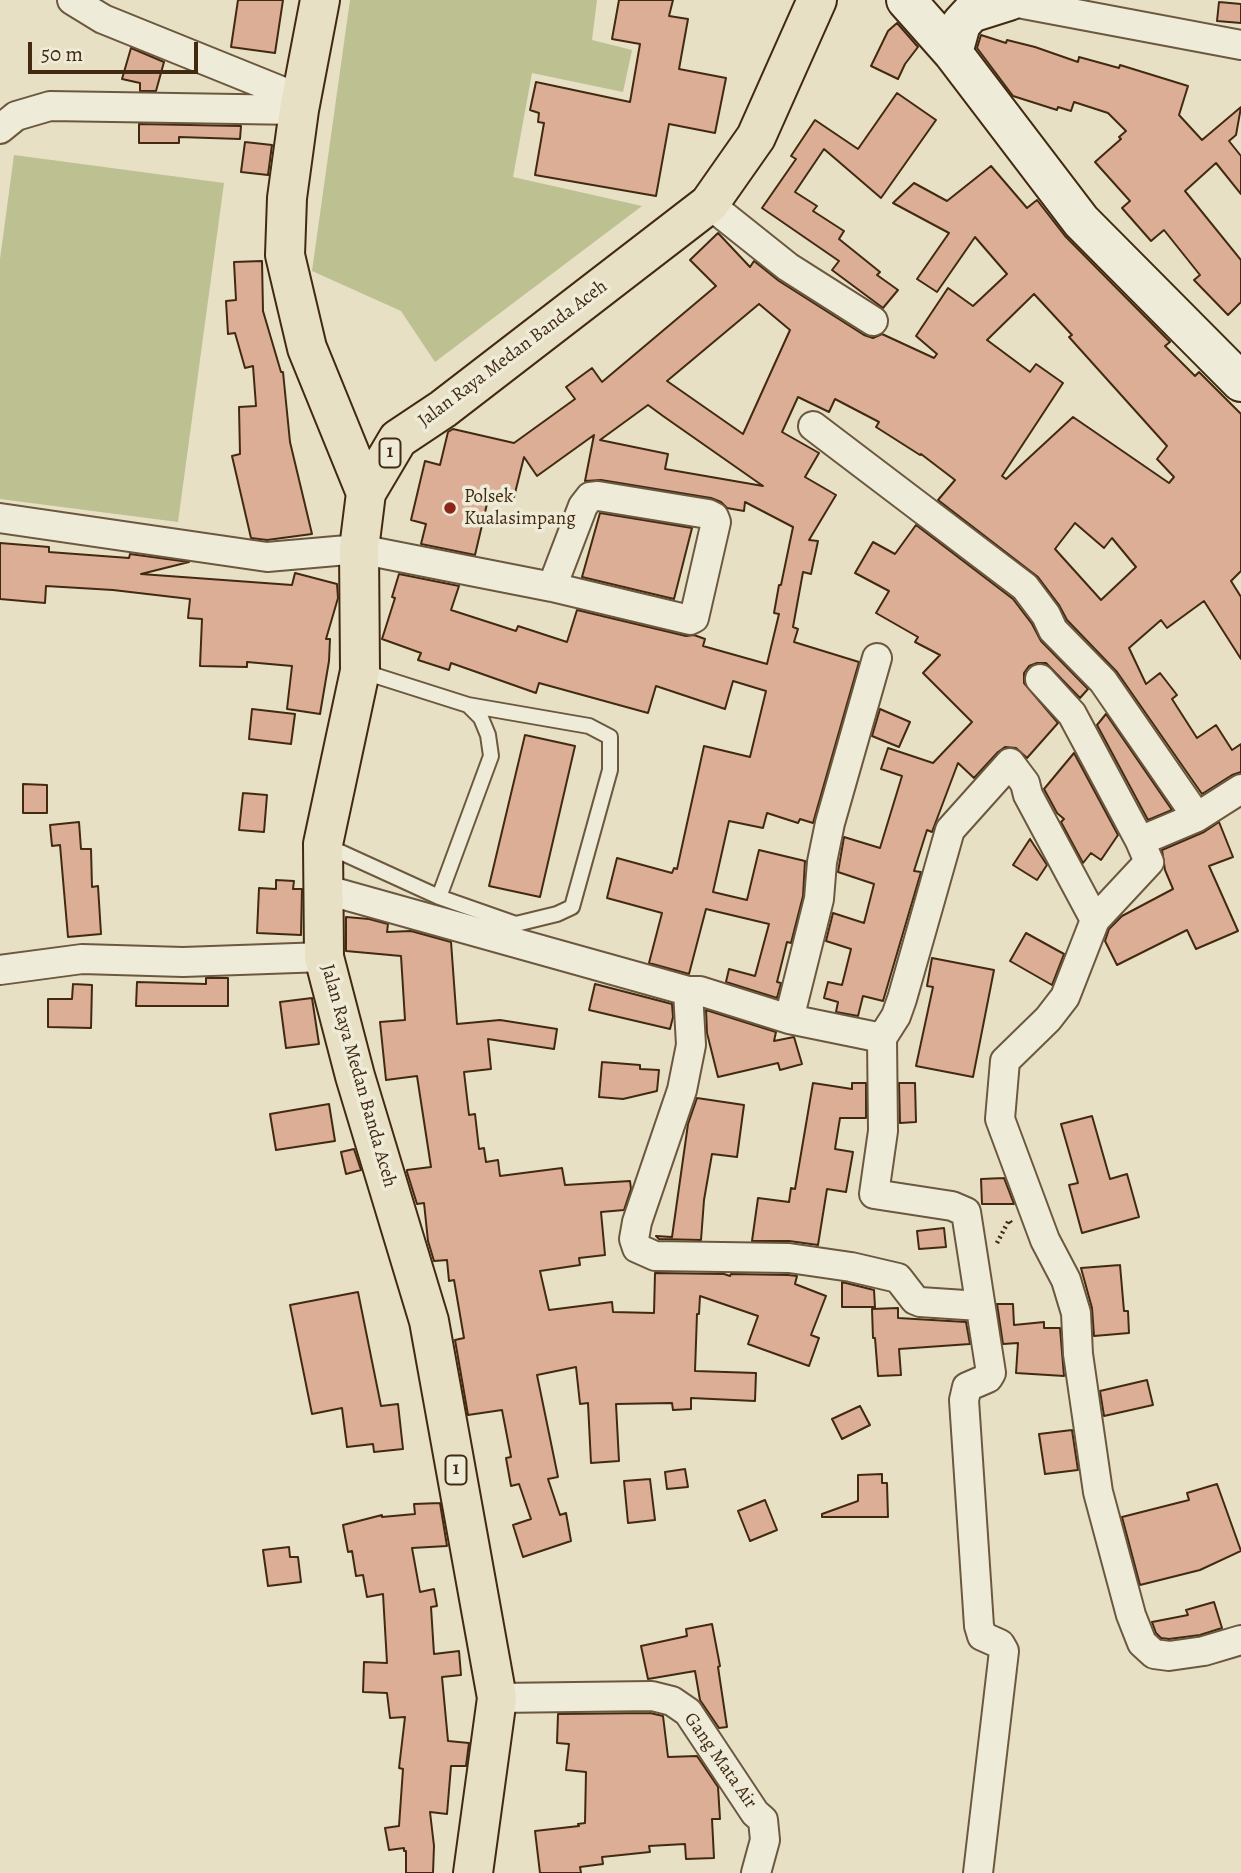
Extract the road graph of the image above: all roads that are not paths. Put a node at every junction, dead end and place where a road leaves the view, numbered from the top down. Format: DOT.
graph roads {
  1 [pos="72,0"];
  2 [pos="320,0"];
  3 [pos="817,0"];
  4 [pos="906,0"];
  5 [pos="1006,1"];
  6 [pos="1241,45"];
  7 [pos="953,52"];
  8 [pos="300,104"];
  9 [pos="0,129"];
  10 [pos="709,204"];
  11 [pos="873,321"];
  12 [pos="1241,382"];
  13 [pos="813,426"];
  14 [pos="339,428"];
  15 [pos="398,439"];
  16 [pos="366,493"];
  17 [pos="0,518"];
  18 [pos="359,549"];
  19 [pos="552,587"];
  20 [pos="877,658"];
  21 [pos="360,671"];
  22 [pos="1040,679"];
  23 [pos="468,705"];
  24 [pos="1241,789"];
  25 [pos="1197,817"];
  26 [pos="1140,841"];
  27 [pos="323,844"];
  28 [pos="323,889"];
  29 [pos="439,897"];
  30 [pos="1095,920"];
  31 [pos="324,957"];
  32 [pos="0,970"];
  33 [pos="688,991"];
  34 [pos="789,1019"];
  35 [pos="882,1038"];
  36 [pos="978,1293"];
  37 [pos="1241,1640"];
  38 [pos="497,1698"];
  39 [pos="473,1873"];
  40 [pos="756,1873"];
  41 [pos="978,1873"];
  1 -- 8 [label="street"];
  2 -- 8 [label="highway"];
  3 -- 10 [label="highway, Jalan Raya Medan Banda Aceh / 1"];
  4 -- 7 [label="street"];
  5 -- 6 [label="street"];
  5 -- 7 [label="street"];
  7 -- 12 [label="street"];
  8 -- 9 [label="street"];
  8 -- 14 [label="highway"];
  10 -- 11 [label="street"];
  10 -- 15 [label="highway, Jalan Raya Medan Banda Aceh / 1"];
  13 -- 25 [label="street"];
  14 -- 15 [label="highway"];
  14 -- 16 [label="highway"];
  15 -- 16 [label="highway, Jalan Raya Medan Banda Aceh / 1"];
  16 -- 18 [label="highway, Jalan Raya Medan Banda Aceh / 1"];
  17 -- 18 [label="street"];
  18 -- 19 [label="street"];
  18 -- 21 [label="highway, Jalan Raya Medan Banda Aceh / 1"];
  19 -- 19 [label="street"];
  20 -- 34 [label="street"];
  21 -- 23 [label="lane"];
  21 -- 27 [label="highway, Jalan Raya Medan Banda Aceh / 1"];
  22 -- 26 [label="street"];
  23 -- 29 [label="lane"];
  23 -- 29 [label="lane"];
  24 -- 25 [label="street"];
  25 -- 26 [label="street"];
  26 -- 30 [label="street"];
  27 -- 28 [label="highway, Jalan Raya Medan Banda Aceh / 1"];
  27 -- 29 [label="lane"];
  28 -- 31 [label="highway, Jalan Raya Medan Banda Aceh / 1"];
  28 -- 33 [label="street"];
  30 -- 35 [label="street"];
  30 -- 37 [label="street"];
  31 -- 32 [label="street"];
  31 -- 38 [label="highway, Jalan Raya Medan Banda Aceh / 1"];
  33 -- 34 [label="street"];
  33 -- 36 [label="street"];
  34 -- 35 [label="street"];
  35 -- 36 [label="street"];
  36 -- 41 [label="street"];
  38 -- 39 [label="highway, Jalan Raya Medan Banda Aceh / 1"];
  38 -- 40 [label="street, Gang Mata Air"];
}
